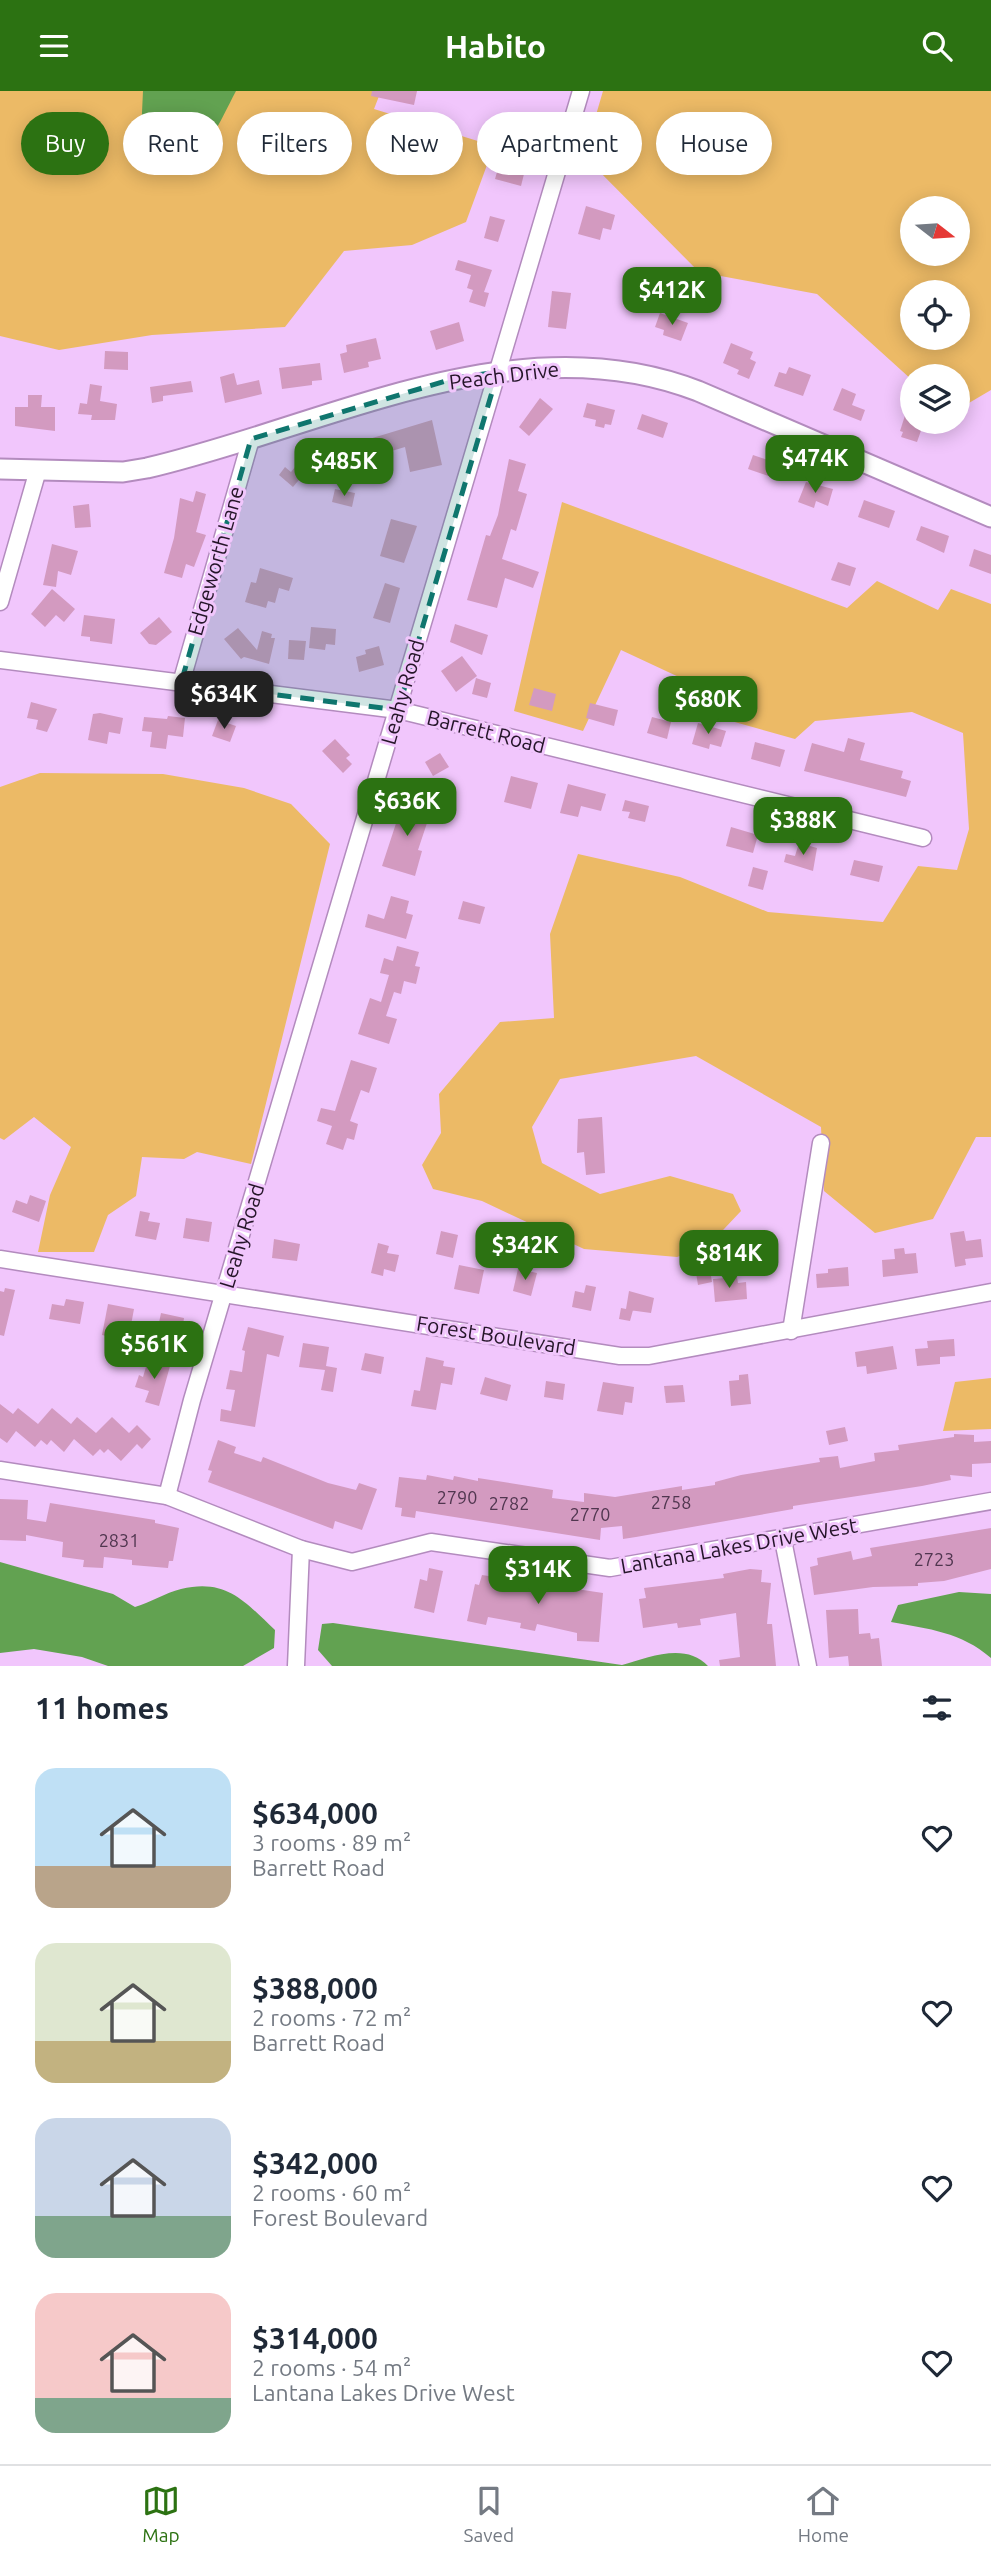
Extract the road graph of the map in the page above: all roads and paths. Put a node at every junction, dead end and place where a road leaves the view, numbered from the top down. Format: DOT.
graph roads {
  1 [pos="581,91"];
  2 [pos="498,372"];
  3 [pos="251,439"];
  4 [pos="0,469"];
  5 [pos="38,470"];
  6 [pos="991,517"];
  7 [pos="0,602"];
  8 [pos="0,660"];
  9 [pos="181,683"];
  10 [pos="398,710"];
  11 [pos="923,838"];
  12 [pos="821,1143"];
  13 [pos="0,1259"];
  14 [pos="991,1292"];
  15 [pos="226,1293"];
  16 [pos="791,1331"];
  17 [pos="0,1470"];
  18 [pos="167,1496"];
  19 [pos="991,1501"];
  20 [pos="783,1540"];
  21 [pos="301,1549"];
  22 [pos="296,1666"];
  23 [pos="808,1666"];
  1 -- 2 [label="street, Leahy Road"];
  2 -- 3 [label="main road, Peach Drive"];
  2 -- 6 [label="main road, Peach Drive"];
  2 -- 10 [label="street, Leahy Road"];
  3 -- 5 [label="main road, Peach Drive"];
  3 -- 9 [label="street, Edgeworth Lane"];
  4 -- 5 [label="main road, Peach Drive"];
  5 -- 7 [label="street"];
  8 -- 9 [label="street, Barrett Road"];
  9 -- 10 [label="street, Barrett Road"];
  10 -- 11 [label="street, Barrett Road"];
  10 -- 15 [label="street, Leahy Road"];
  12 -- 16 [label="street"];
  13 -- 15 [label="street, Forest Boulevard"];
  14 -- 16 [label="street, Forest Boulevard"];
  15 -- 16 [label="street, Forest Boulevard"];
  15 -- 18 [label="street, Leahy Road"];
  17 -- 18 [label="street, Lantana Lakes Drive West"];
  18 -- 21 [label="street, Lantana Lakes Drive West"];
  19 -- 20 [label="street, Lantana Lakes Drive West"];
  20 -- 21 [label="street, Lantana Lakes Drive West"];
  20 -- 23 [label="street"];
  21 -- 22 [label="street"];
}
